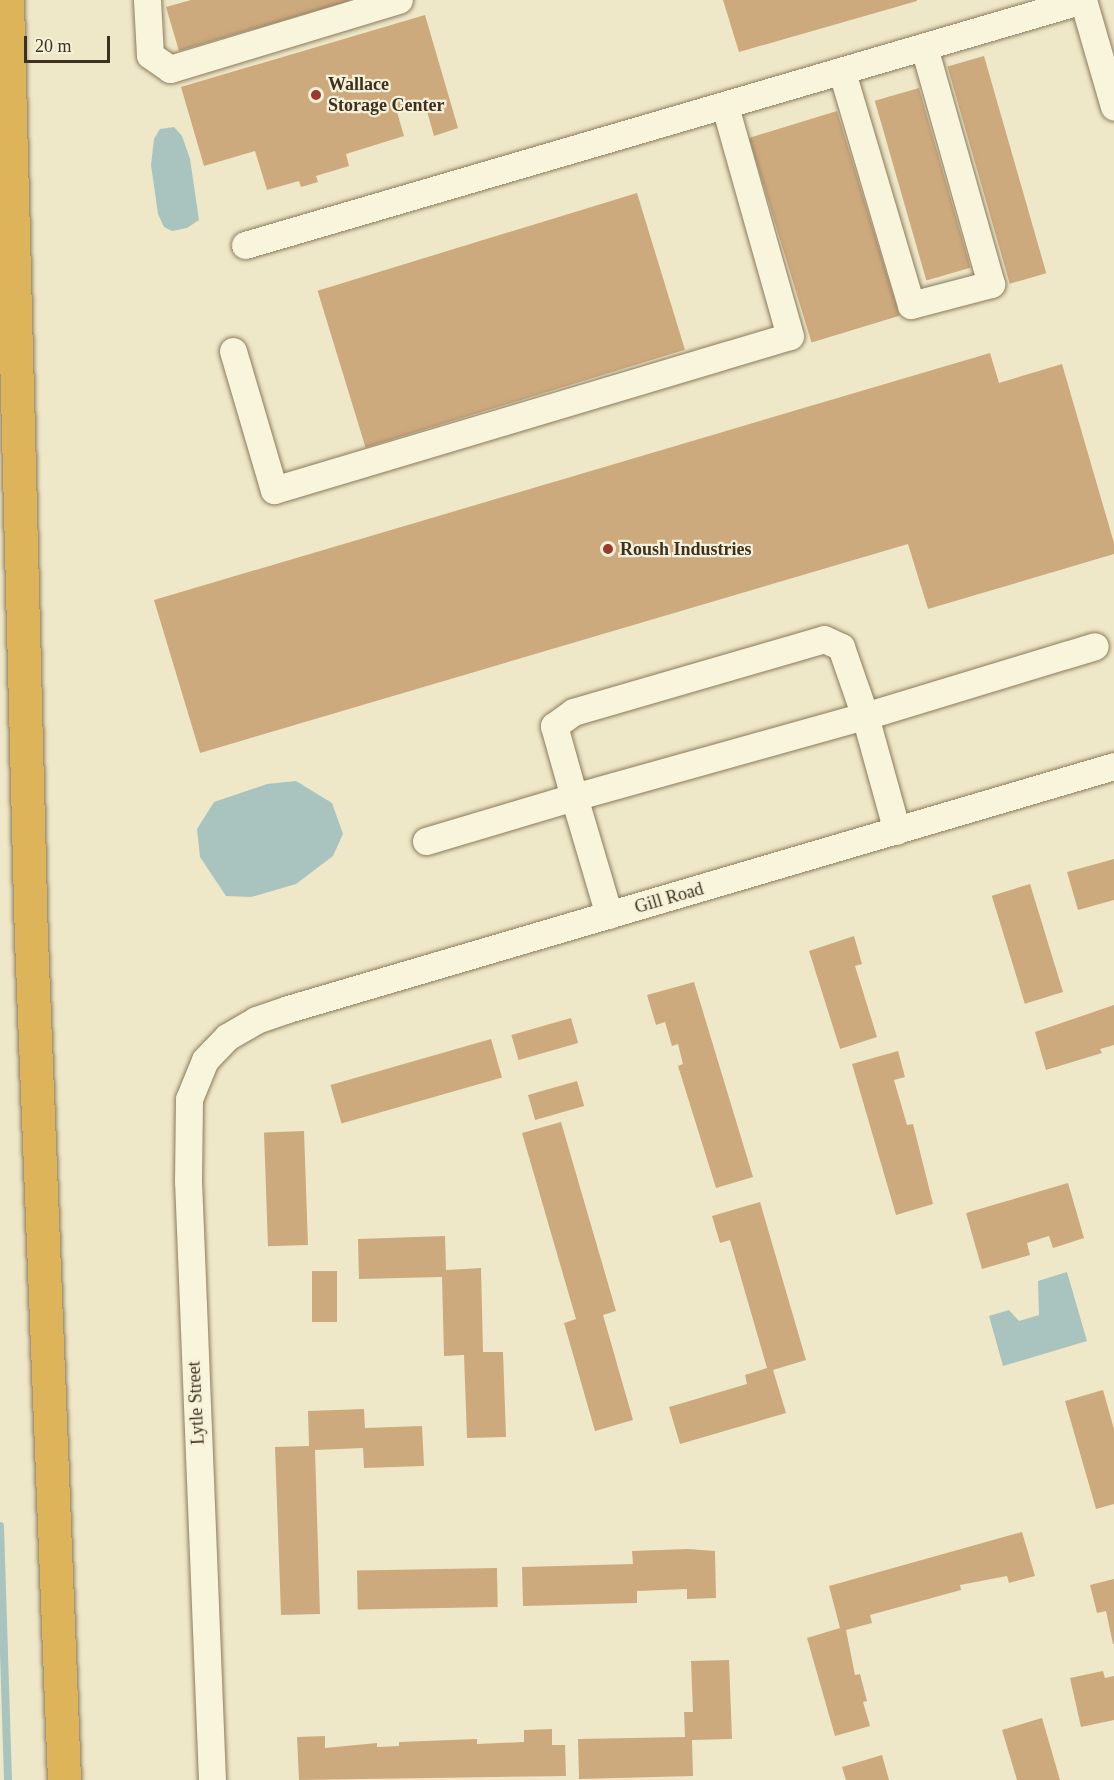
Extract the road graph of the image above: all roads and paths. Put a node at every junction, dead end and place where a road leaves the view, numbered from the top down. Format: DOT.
graph roads {
  1 [pos="7,0"];
  2 [pos="147,0"];
  3 [pos="399,0"];
  4 [pos="1083,0"];
  5 [pos="924,48"];
  6 [pos="842,72"];
  7 [pos="725,106"];
  8 [pos="1114,107"];
  9 [pos="245,245"];
  10 [pos="233,351"];
  11 [pos="1095,646"];
  12 [pos="865,716"];
  13 [pos="1114,766"];
  14 [pos="574,797"];
  15 [pos="897,831"];
  16 [pos="426,841"];
  17 [pos="609,915"];
  18 [pos="226,1037"];
  19 [pos="64,1780"];
  20 [pos="212,1780"];
  1 -- 19 [label="highway"];
  2 -- 3 [label="street"];
  4 -- 5 [label="street"];
  4 -- 8 [label="street"];
  5 -- 6 [label="street"];
  5 -- 6 [label="street"];
  6 -- 7 [label="street"];
  7 -- 9 [label="street"];
  7 -- 10 [label="street"];
  11 -- 12 [label="street"];
  12 -- 14 [label="street"];
  12 -- 14 [label="street"];
  12 -- 15 [label="street"];
  13 -- 15 [label="street, Gill Road"];
  14 -- 16 [label="street"];
  14 -- 17 [label="street"];
  15 -- 17 [label="street, Gill Road"];
  17 -- 18 [label="street, Gill Road"];
  18 -- 20 [label="street, Lytle Street"];
}
